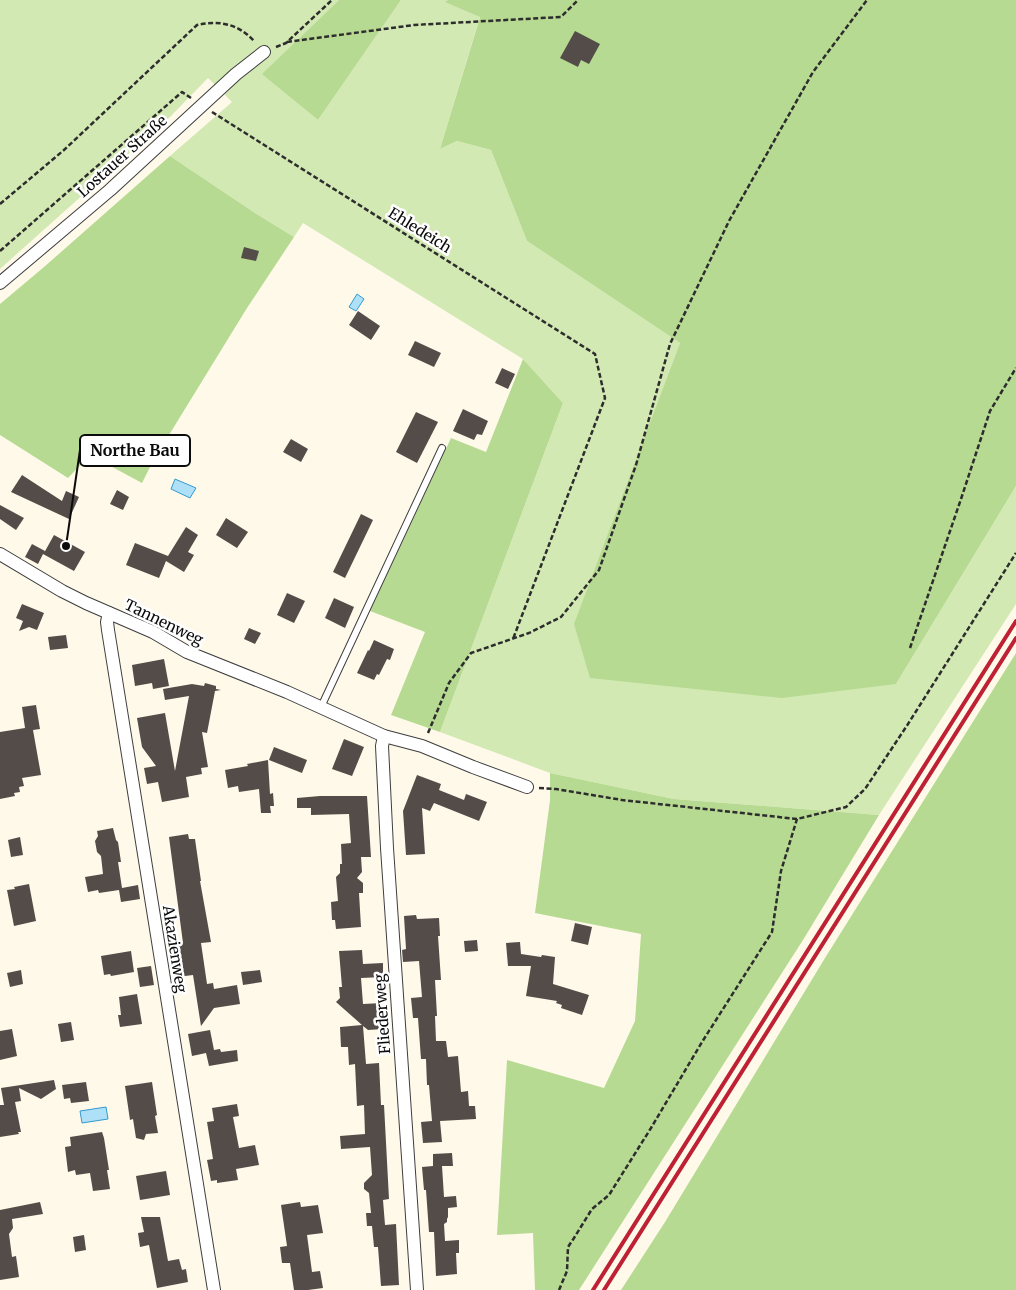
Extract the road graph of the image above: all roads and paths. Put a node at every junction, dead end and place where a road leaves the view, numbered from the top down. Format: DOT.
graph roads {
  1 [pos="332,0"];
  2 [pos="578,0"];
  3 [pos="867,0"];
  4 [pos="264,52"];
  5 [pos="200,106"];
  6 [pos="0,204"];
  7 [pos="0,251"];
  8 [pos="0,284"];
  9 [pos="1016,368"];
  10 [pos="442,448"];
  11 [pos="1016,553"];
  12 [pos="0,554"];
  13 [pos="109,614"];
  14 [pos="513,639"];
  15 [pos="910,648"];
  16 [pos="321,707"];
  17 [pos="384,736"];
  18 [pos="422,746"];
  19 [pos="528,787"];
  20 [pos="797,819"];
  21 [pos="214,1290"];
  22 [pos="417,1290"];
  23 [pos="559,1290"];
  1 -- 2 [label="path"];
  3 -- 14 [label="path"];
  4 -- 5 [label="street, Lostauer Straße"];
  4 -- 6 [label="path"];
  5 -- 7 [label="path, Ehledeich"];
  5 -- 8 [label="street, Lostauer Straße"];
  5 -- 14 [label="path, Ehledeich"];
  9 -- 15 [label="path"];
  10 -- 16 [label="lane"];
  11 -- 20 [label="path"];
  12 -- 13 [label="street, Tannenweg"];
  13 -- 16 [label="street, Tannenweg"];
  13 -- 21 [label="street, Akazienweg"];
  14 -- 18 [label="path"];
  16 -- 17 [label="street, Tannenweg"];
  17 -- 18 [label="street, Tannenweg"];
  17 -- 22 [label="street, Fliederweg"];
  18 -- 19 [label="street, Tannenweg"];
  19 -- 20 [label="path"];
  20 -- 23 [label="path"];
}
